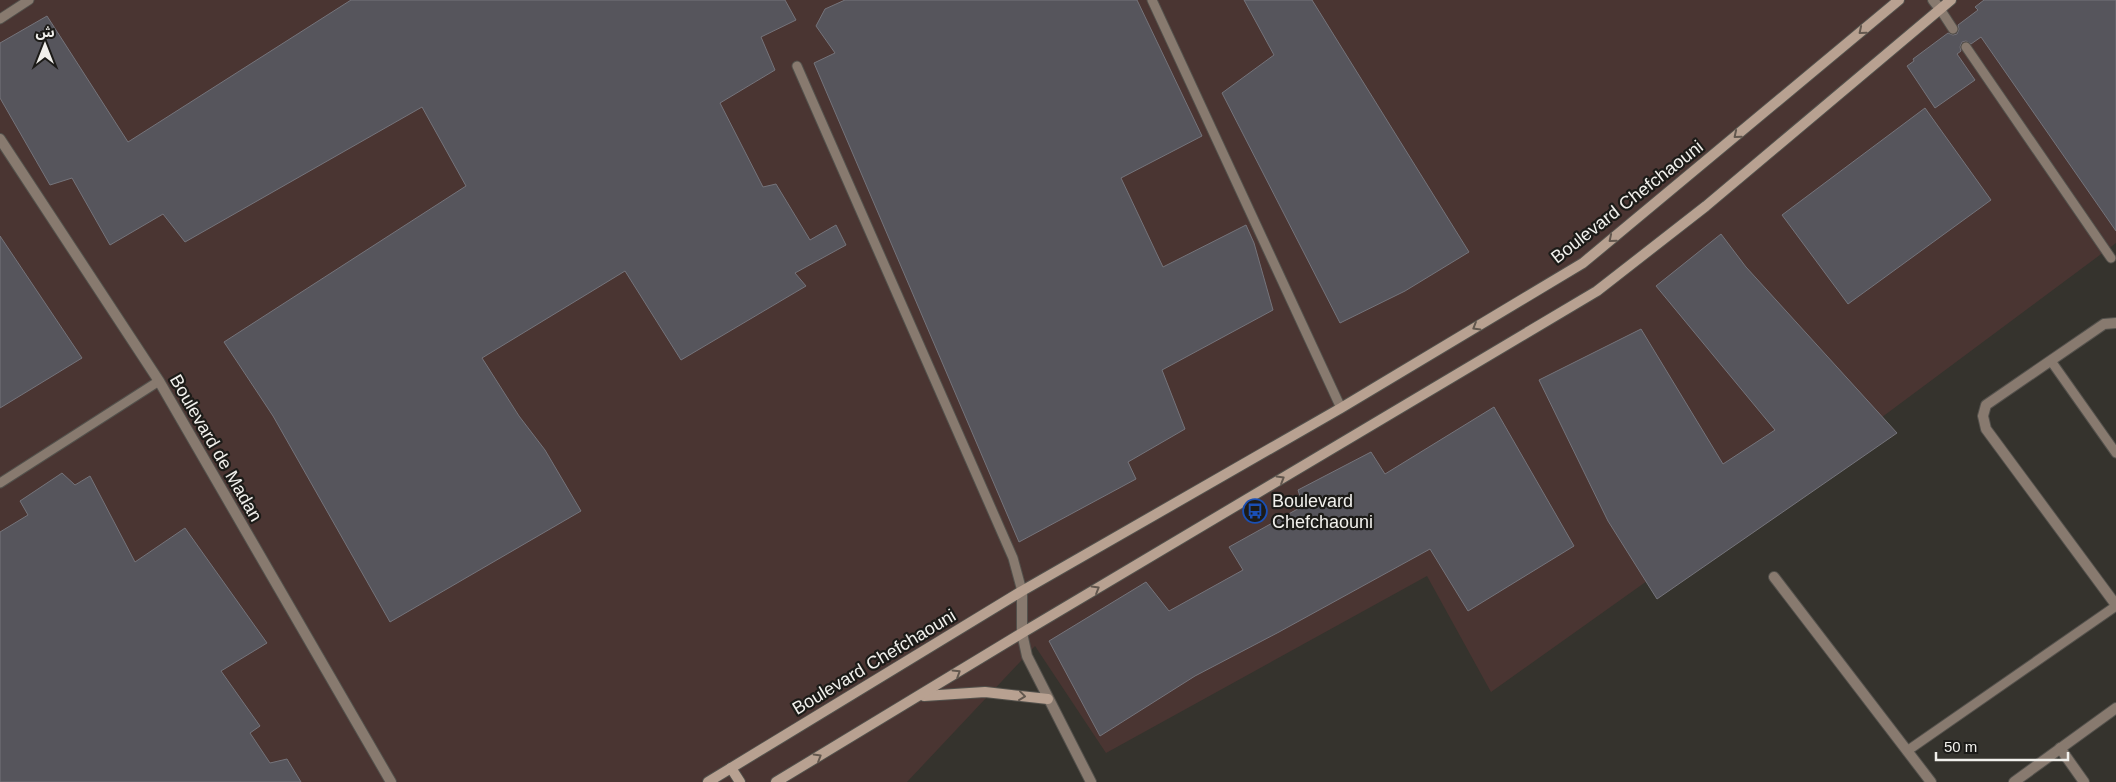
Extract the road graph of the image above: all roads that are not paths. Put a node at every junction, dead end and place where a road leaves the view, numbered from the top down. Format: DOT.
graph roads {
  1 [pos="29,0"];
  2 [pos="1152,0"];
  3 [pos="1899,0"];
  4 [pos="1933,0"];
  5 [pos="1951,0"];
  6 [pos="1940,9"];
  7 [pos="0,18"];
  8 [pos="1954,28"];
  9 [pos="1966,47"];
  10 [pos="797,66"];
  11 [pos="0,139"];
  12 [pos="2111,258"];
  13 [pos="2116,323"];
  14 [pos="2051,361"];
  15 [pos="159,381"];
  16 [pos="1341,408"];
  17 [pos="2116,453"];
  18 [pos="0,483"];
  19 [pos="1774,577"];
  20 [pos="1022,590"];
  21 [pos="2116,606"];
  22 [pos="1022,633"];
  23 [pos="921,696"];
  24 [pos="1048,699"];
  25 [pos="2116,708"];
  26 [pos="2060,748"];
  27 [pos="1907,751"];
  28 [pos="731,768"];
  29 [pos="391,782"];
  30 [pos="708,782"];
  31 [pos="740,782"];
  32 [pos="776,782"];
  33 [pos="1092,782"];
  34 [pos="1931,782"];
  35 [pos="2014,782"];
  36 [pos="2084,782"];
  1 -- 7 [label="lane"];
  2 -- 16 [label="lane"];
  3 -- 16 [label="street, Boulevard Chefchaouni, one-way"];
  4 -- 6 [label="street"];
  5 -- 6 [label="street"];
  6 -- 8 [label="lane"];
  22 -- 6 [label="street, one-way"];
  9 -- 12 [label="lane"];
  10 -- 20 [label="lane"];
  11 -- 15 [label="street, Boulevard de Madan"];
  13 -- 14 [label="street"];
  14 -- 17 [label="lane"];
  14 -- 21 [label="street"];
  15 -- 18 [label="lane"];
  15 -- 29 [label="street, Boulevard de Madan"];
  16 -- 20 [label="street, Boulevard Chefchaouni"];
  19 -- 27 [label="street"];
  20 -- 22 [label="street"];
  20 -- 28 [label="street, Boulevard Chefchaouni"];
  21 -- 27 [label="lane"];
  23 -- 22 [label="street, one-way"];
  22 -- 24 [label="street"];
  23 -- 24 [label="street, one-way"];
  32 -- 23 [label="street, one-way"];
  24 -- 33 [label="street"];
  25 -- 26 [label="street"];
  26 -- 35 [label="street"];
  26 -- 36 [label="street"];
  27 -- 34 [label="street"];
  28 -- 30 [label="street, Boulevard Chefchaouni"];
  28 -- 31 [label="street"];
}
